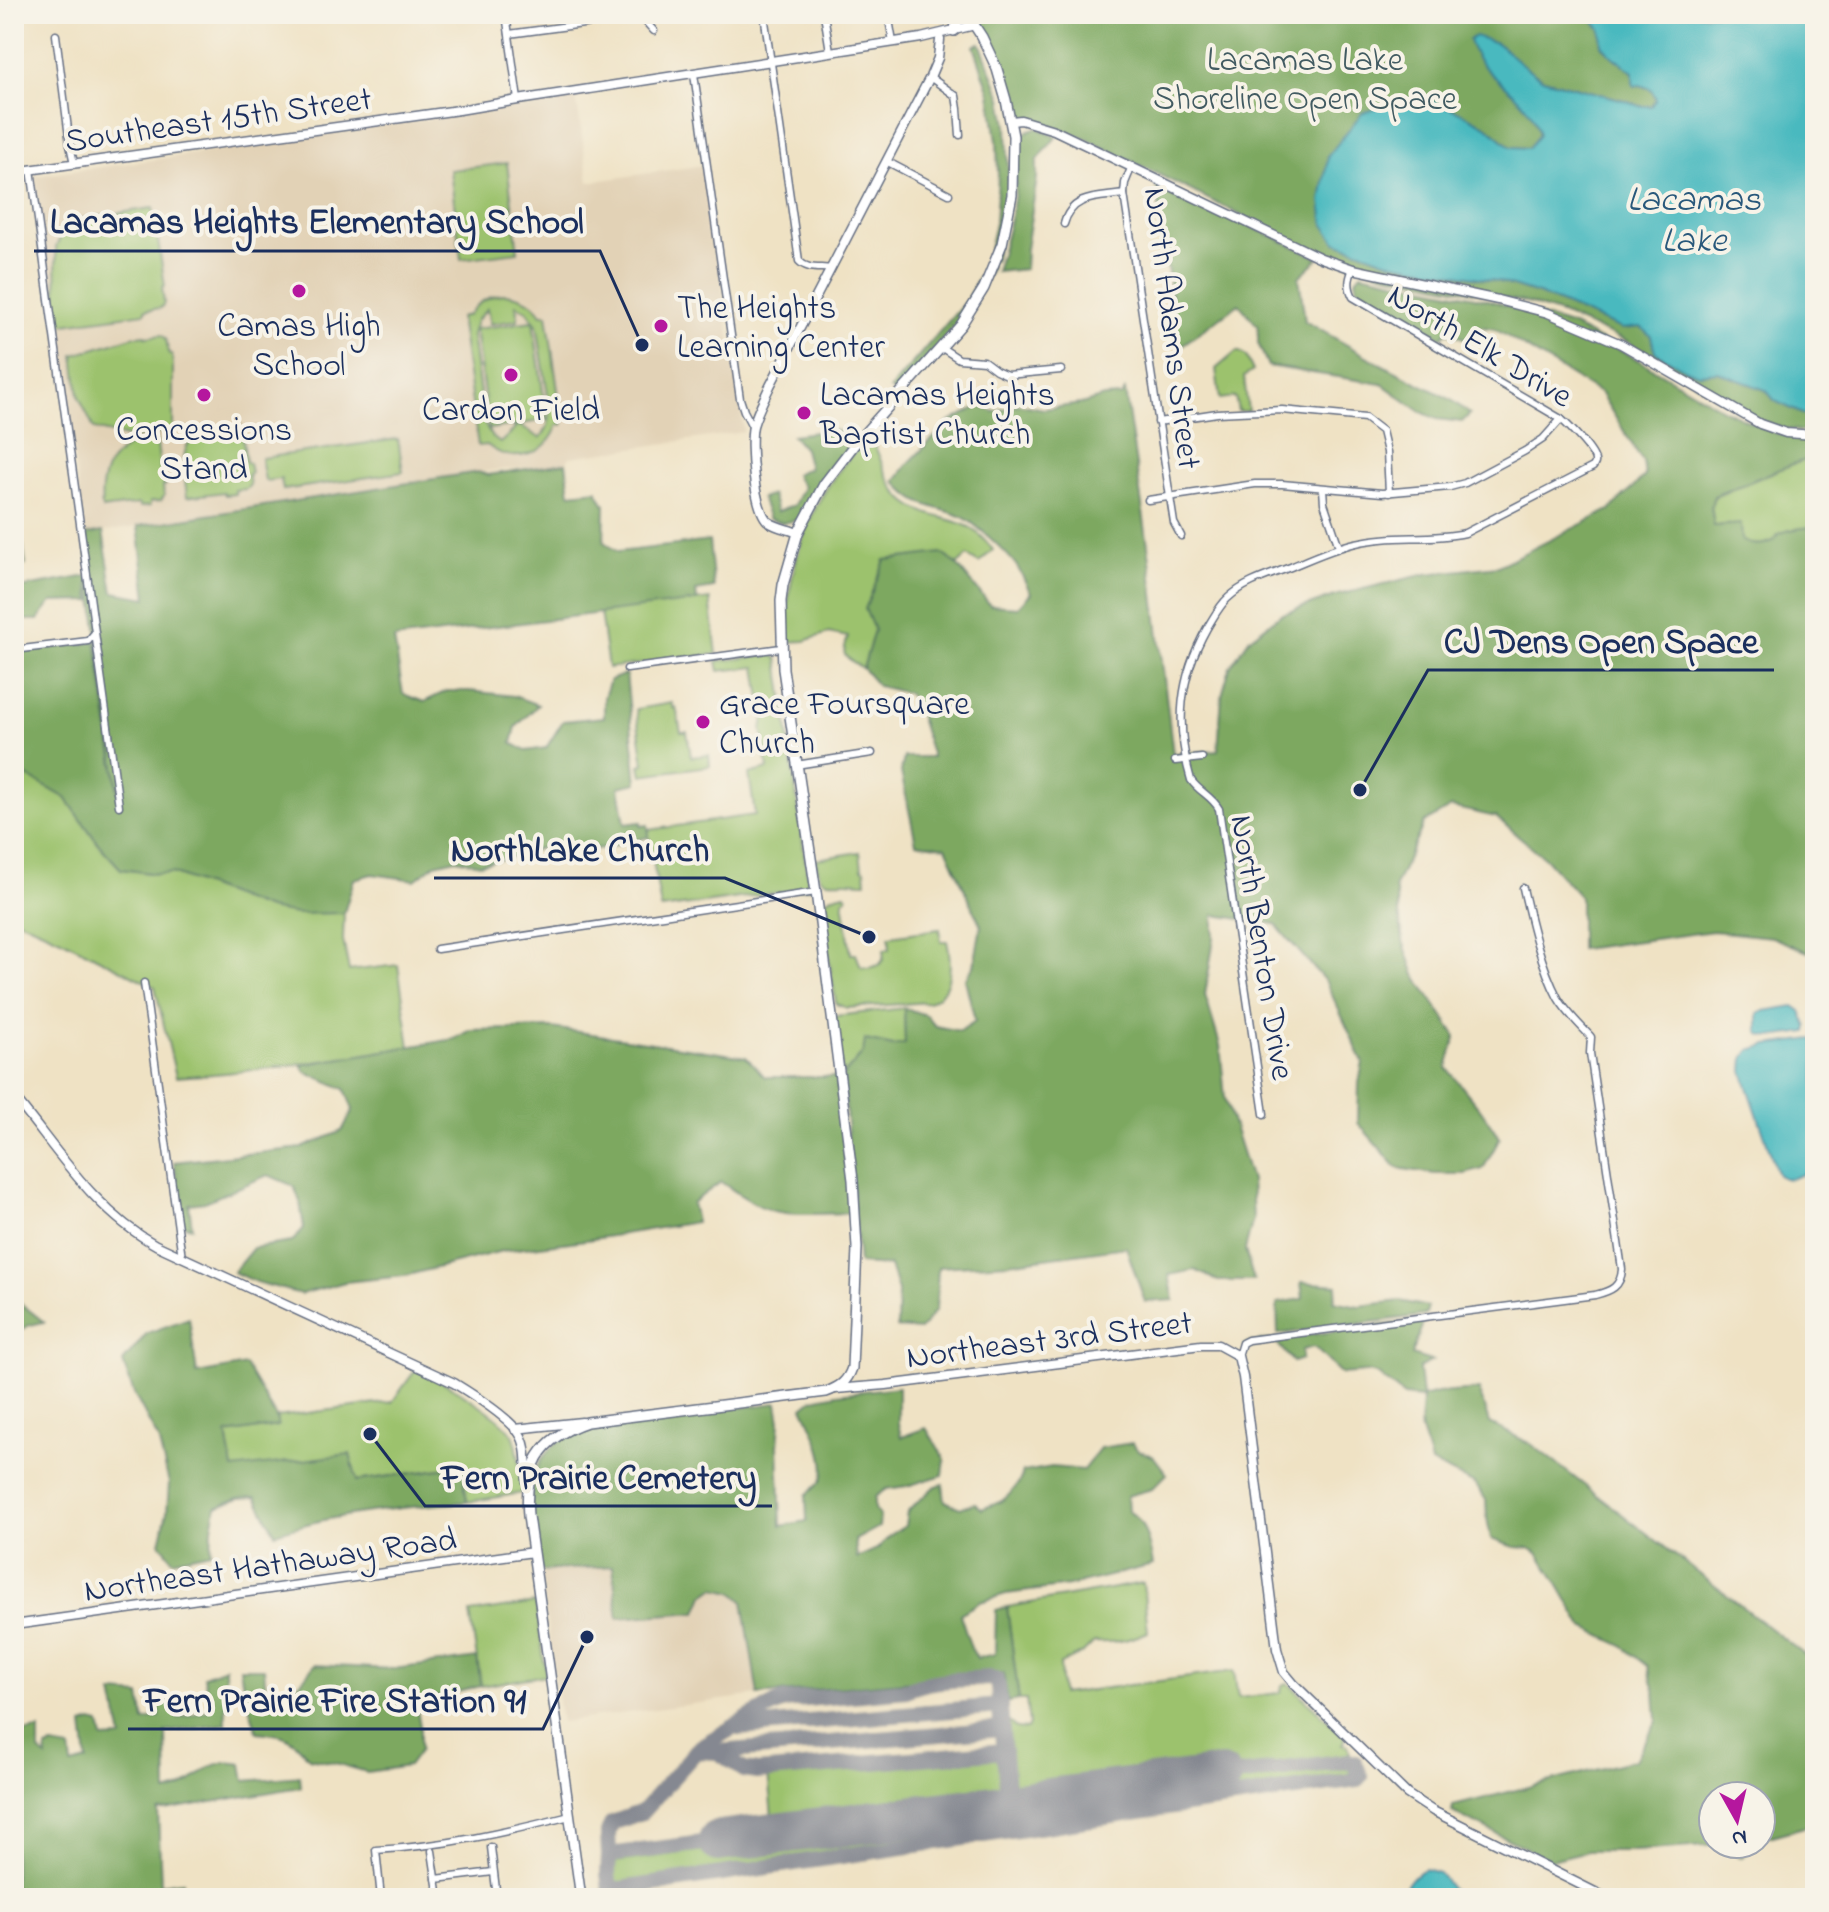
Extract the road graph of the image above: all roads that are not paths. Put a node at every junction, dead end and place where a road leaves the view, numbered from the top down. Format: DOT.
graph roads {
  1 [pos="506,14"];
  2 [pos="764,14"];
  3 [pos="824,14"];
  4 [pos="888,14"];
  5 [pos="960,14"];
  6 [pos="967,14"];
  7 [pos="975,25"];
  8 [pos="654,31"];
  9 [pos="954,31"];
  10 [pos="509,34"];
  11 [pos="56,35"];
  12 [pos="921,38"];
  13 [pos="940,40"];
  14 [pos="893,42"];
  15 [pos="830,51"];
  16 [pos="770,61"];
  17 [pos="694,74"];
  18 [pos="930,77"];
  19 [pos="518,100"];
  20 [pos="1011,121"];
  21 [pos="960,135"];
  22 [pos="886,161"];
  23 [pos="76,163"];
  24 [pos="1132,166"];
  25 [pos="31,169"];
  26 [pos="14,172"];
  27 [pos="949,194"];
  28 [pos="1124,194"];
  29 [pos="1064,224"];
  30 [pos="831,269"];
  31 [pos="1353,269"];
  32 [pos="942,348"];
  33 [pos="1061,370"];
  34 [pos="1561,419"];
  35 [pos="1158,422"];
  36 [pos="753,428"];
  37 [pos="1815,435"];
  38 [pos="1595,463"];
  39 [pos="1323,489"];
  40 [pos="1389,493"];
  41 [pos="1170,497"];
  42 [pos="1148,500"];
  43 [pos="798,533"];
  44 [pos="1181,536"];
  45 [pos="1339,547"];
  46 [pos="95,631"];
  47 [pos="781,648"];
  48 [pos="14,650"];
  49 [pos="627,669"];
  50 [pos="872,753"];
  51 [pos="1202,758"];
  52 [pos="1187,760"];
  53 [pos="1175,761"];
  54 [pos="796,765"];
  55 [pos="119,806"];
  56 [pos="1523,888"];
  57 [pos="816,892"];
  58 [pos="437,949"];
  59 [pos="144,983"];
  60 [pos="14,1097"];
  61 [pos="1264,1114"];
  62 [pos="182,1257"];
  63 [pos="1238,1356"];
  64 [pos="834,1389"];
  65 [pos="587,1422"];
  66 [pos="515,1429"];
  67 [pos="527,1482"];
  68 [pos="533,1552"];
  69 [pos="14,1625"];
  70 [pos="570,1816"];
  71 [pos="491,1847"];
  72 [pos="432,1851"];
  73 [pos="493,1872"];
  74 [pos="436,1879"];
  75 [pos="381,1898"];
  76 [pos="439,1898"];
  77 [pos="497,1898"];
  78 [pos="581,1898"];
  79 [pos="1607,1898"];
  1 -- 10 [label="street"];
  2 -- 16 [label="street"];
  3 -- 15 [label="street"];
  4 -- 14 [label="street"];
  5 -- 9 [label="main road"];
  6 -- 7 [label="main road"];
  7 -- 9 [label="street"];
  7 -- 13 [label="street"];
  7 -- 20 [label="main road"];
  8 -- 10 [label="street"];
  9 -- 12 [label="street"];
  10 -- 19 [label="street"];
  11 -- 23 [label="street"];
  12 -- 13 [label="street"];
  12 -- 14 [label="street, Southeast 15th Street"];
  13 -- 18 [label="street"];
  14 -- 15 [label="street, Southeast 15th Street"];
  15 -- 16 [label="street, Southeast 15th Street"];
  16 -- 17 [label="street, Southeast 15th Street"];
  16 -- 30 [label="street"];
  17 -- 19 [label="street, Southeast 15th Street"];
  17 -- 36 [label="street"];
  18 -- 21 [label="street"];
  18 -- 22 [label="street"];
  19 -- 23 [label="street, Southeast 15th Street"];
  20 -- 24 [label="street"];
  20 -- 32 [label="main road"];
  22 -- 27 [label="street"];
  22 -- 30 [label="street"];
  23 -- 25 [label="street, Southeast 15th Street"];
  24 -- 28 [label="street, North Adams Street"];
  24 -- 31 [label="street"];
  25 -- 26 [label="street, Southeast 15th Street"];
  25 -- 46 [label="street"];
  28 -- 29 [label="street"];
  28 -- 35 [label="street, North Adams Street"];
  30 -- 36 [label="street"];
  31 -- 34 [label="street, North Elk Drive"];
  31 -- 37 [label="street"];
  32 -- 33 [label="street"];
  32 -- 43 [label="main road"];
  34 -- 38 [label="street, North Elk Drive"];
  34 -- 40 [label="street"];
  35 -- 40 [label="street"];
  35 -- 41 [label="street, North Adams Street"];
  36 -- 43 [label="street"];
  38 -- 45 [label="street, North Benton Drive"];
  39 -- 40 [label="street"];
  39 -- 41 [label="street"];
  39 -- 45 [label="street"];
  41 -- 42 [label="street"];
  41 -- 44 [label="street, North Adams Street"];
  43 -- 47 [label="main road"];
  45 -- 52 [label="street, North Benton Drive"];
  46 -- 48 [label="street"];
  46 -- 55 [label="street"];
  47 -- 49 [label="street"];
  47 -- 54 [label="main road"];
  50 -- 54 [label="street"];
  51 -- 52 [label="street"];
  52 -- 53 [label="street"];
  52 -- 61 [label="street, North Benton Drive"];
  54 -- 57 [label="main road"];
  56 -- 63 [label="street, Northeast 3rd Street"];
  57 -- 58 [label="street"];
  57 -- 64 [label="main road"];
  59 -- 62 [label="street"];
  60 -- 62 [label="street"];
  62 -- 66 [label="street"];
  63 -- 64 [label="street, Northeast 3rd Street"];
  63 -- 79 [label="street"];
  64 -- 65 [label="main road, Northeast 3rd Street"];
  65 -- 66 [label="street, Northeast 3rd Street"];
  65 -- 67 [label="main road"];
  66 -- 67 [label="street"];
  67 -- 68 [label="main road"];
  68 -- 69 [label="street, Northeast Hathaway Road"];
  68 -- 70 [label="main road"];
  70 -- 75 [label="street"];
  70 -- 78 [label="main road"];
  71 -- 73 [label="street"];
  72 -- 74 [label="street"];
  73 -- 74 [label="street"];
  73 -- 77 [label="street"];
  74 -- 76 [label="street"];
}
